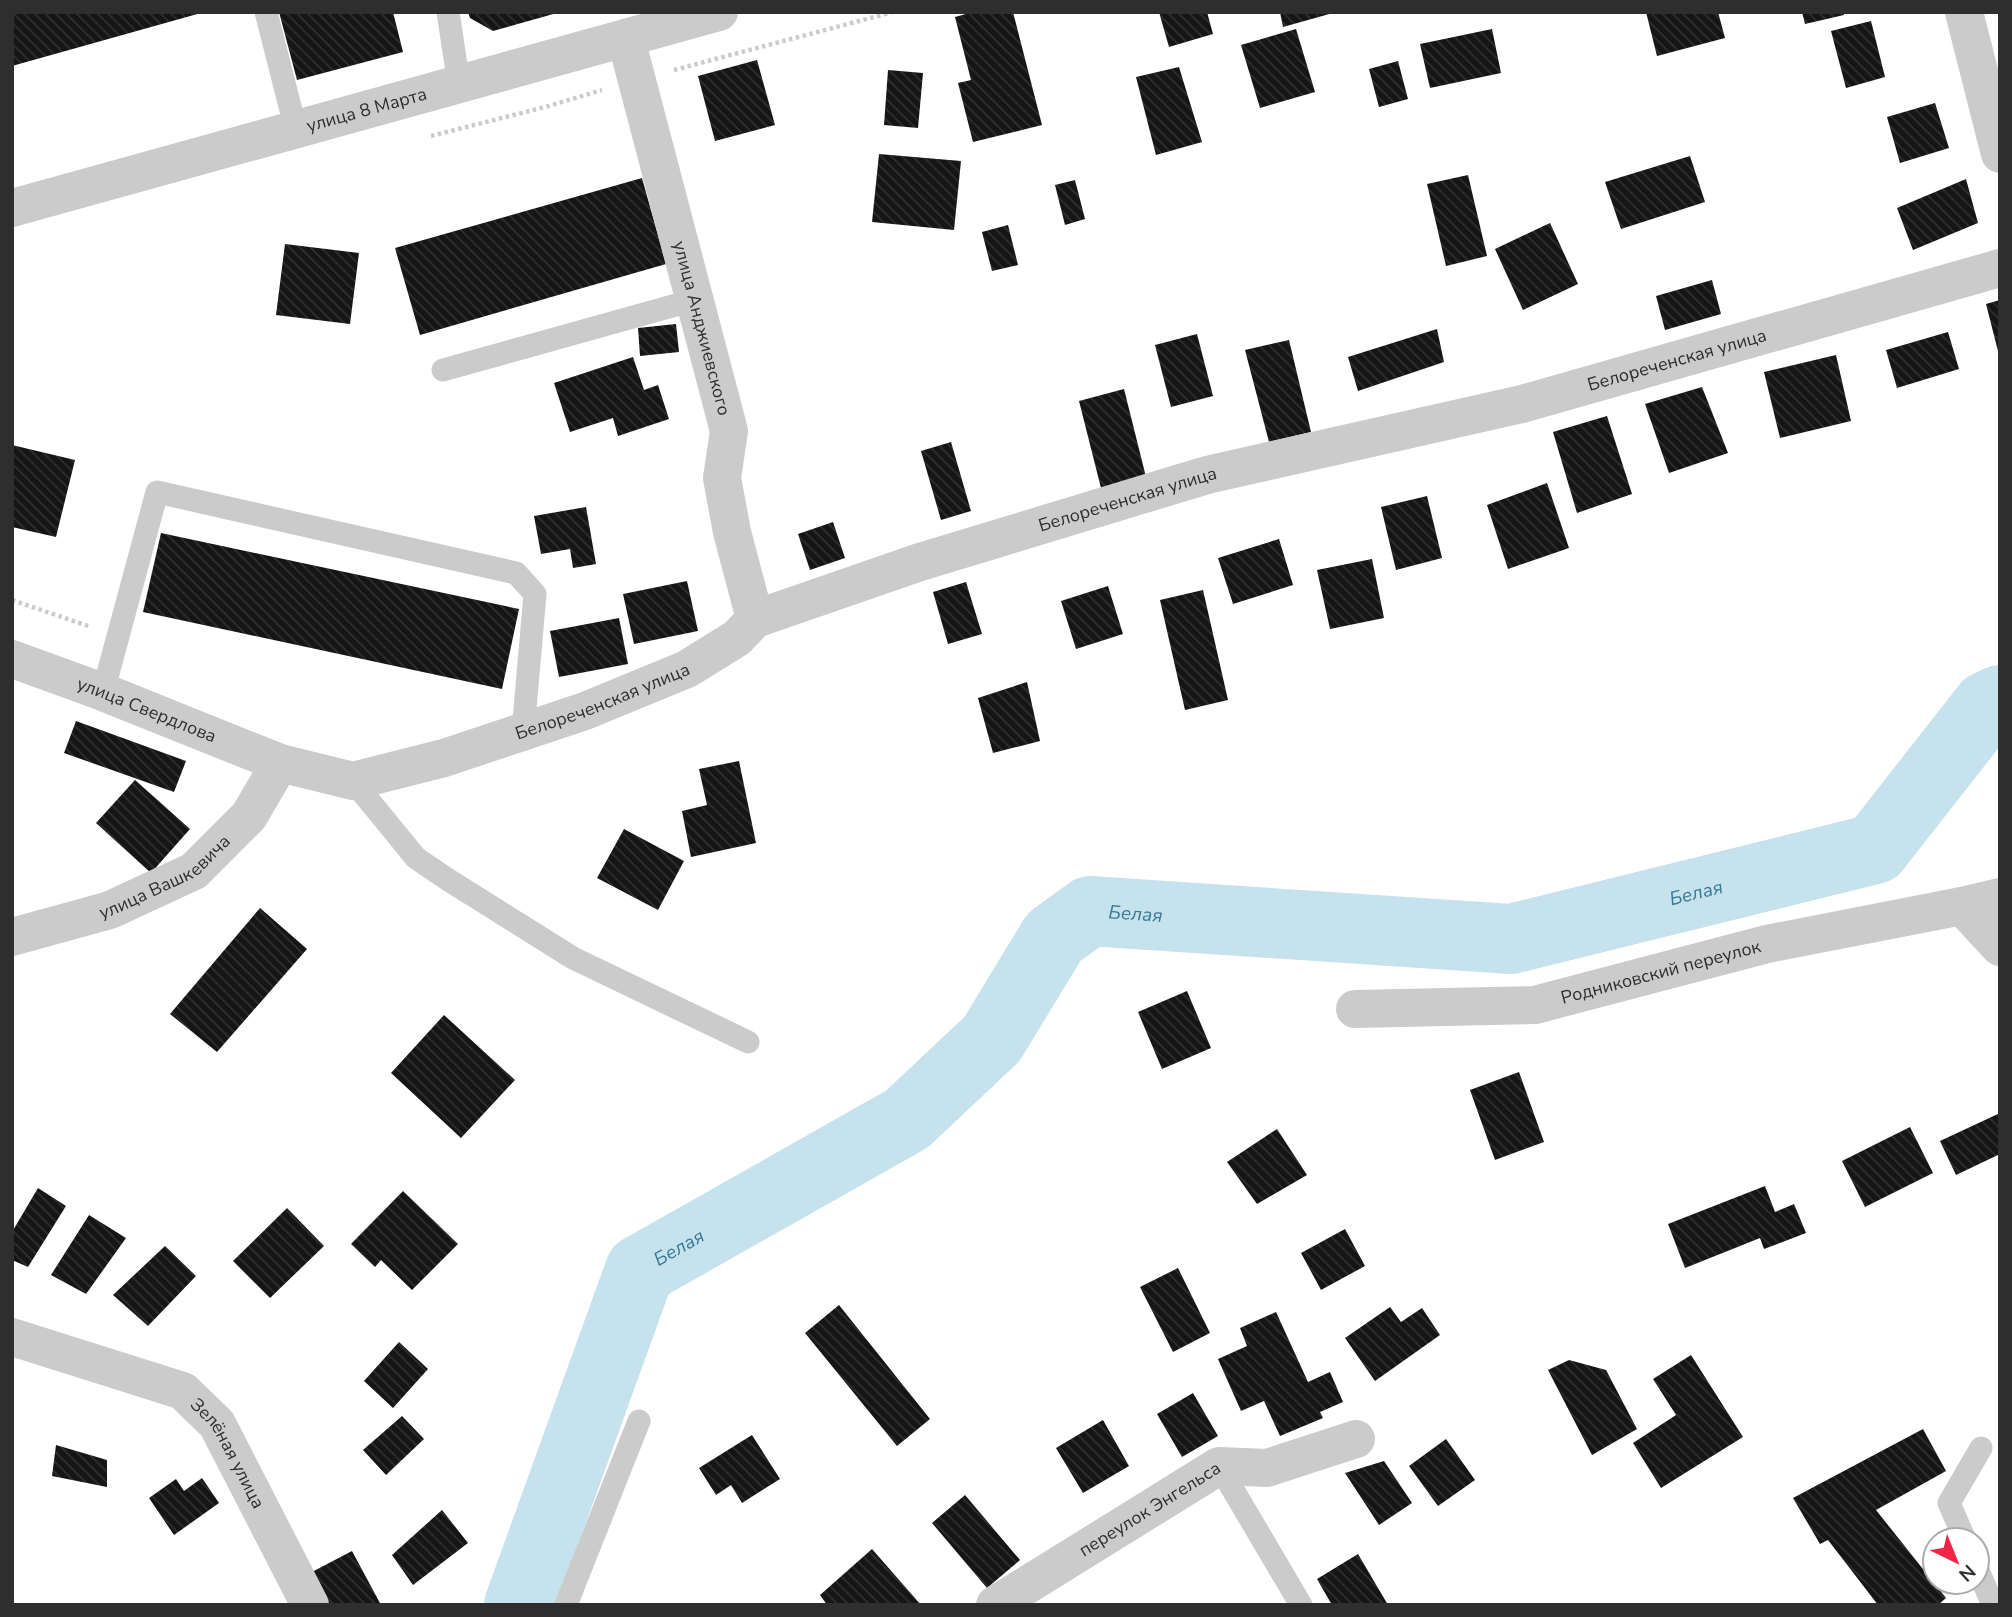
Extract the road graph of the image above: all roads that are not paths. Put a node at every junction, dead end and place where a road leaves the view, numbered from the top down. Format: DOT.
graph roads {
  1 [pos="266,12"];
  2 [pos="448,12"];
  3 [pos="719,12"];
  4 [pos="1964,12"];
  5 [pos="626,39"];
  6 [pos="460,85"];
  7 [pos="296,130"];
  8 [pos="2000,154"];
  9 [pos="12,208"];
  10 [pos="2000,268"];
  11 [pos="694,300"];
  12 [pos="443,370"];
  13 [pos="755,619"];
  14 [pos="12,659"];
  15 [pos="103,692"];
  16 [pos="523,732"];
  17 [pos="280,763"];
  18 [pos="352,781"];
  19 [pos="2000,897"];
  20 [pos="1962,906"];
  21 [pos="12,937"];
  22 [pos="2000,947"];
  23 [pos="1355,1009"];
  24 [pos="748,1042"];
  25 [pos="12,1336"];
  26 [pos="639,1420"];
  27 [pos="1356,1439"];
  28 [pos="1982,1448"];
  29 [pos="1219,1466"];
  30 [pos="1959,1526"];
  31 [pos="310,1605"];
  32 [pos="566,1605"];
  33 [pos="995,1605"];
  34 [pos="1301,1605"];
  1 -- 7 [label="lane"];
  2 -- 6 [label="lane"];
  3 -- 5 [label="street, улица 8 Марта"];
  4 -- 8 [label="street"];
  5 -- 6 [label="street, улица 8 Марта"];
  5 -- 11 [label="street, улица Анджиевского"];
  6 -- 7 [label="street, улица 8 Марта"];
  7 -- 9 [label="street, улица 8 Марта"];
  10 -- 13 [label="street, Белореченская улица"];
  11 -- 12 [label="lane"];
  11 -- 13 [label="street, улица Анджиевского"];
  13 -- 16 [label="street, Белореченская улица"];
  14 -- 15 [label="street, улица Свердлова"];
  15 -- 16 [label="lane"];
  15 -- 17 [label="street, улица Свердлова"];
  16 -- 18 [label="street, Белореченская улица"];
  17 -- 18 [label="street, Белореченская улица"];
  17 -- 21 [label="street, улица Вашкевича"];
  18 -- 24 [label="lane"];
  19 -- 20 [label="street, Родниковский переулок"];
  20 -- 22 [label="street"];
  20 -- 23 [label="street, Родниковский переулок"];
  25 -- 31 [label="street, Зелёная улица"];
  26 -- 32 [label="lane"];
  27 -- 29 [label="street, переулок Энгельса"];
  28 -- 30 [label="lane"];
  29 -- 33 [label="street, переулок Энгельса"];
  29 -- 34 [label="lane"];
}
